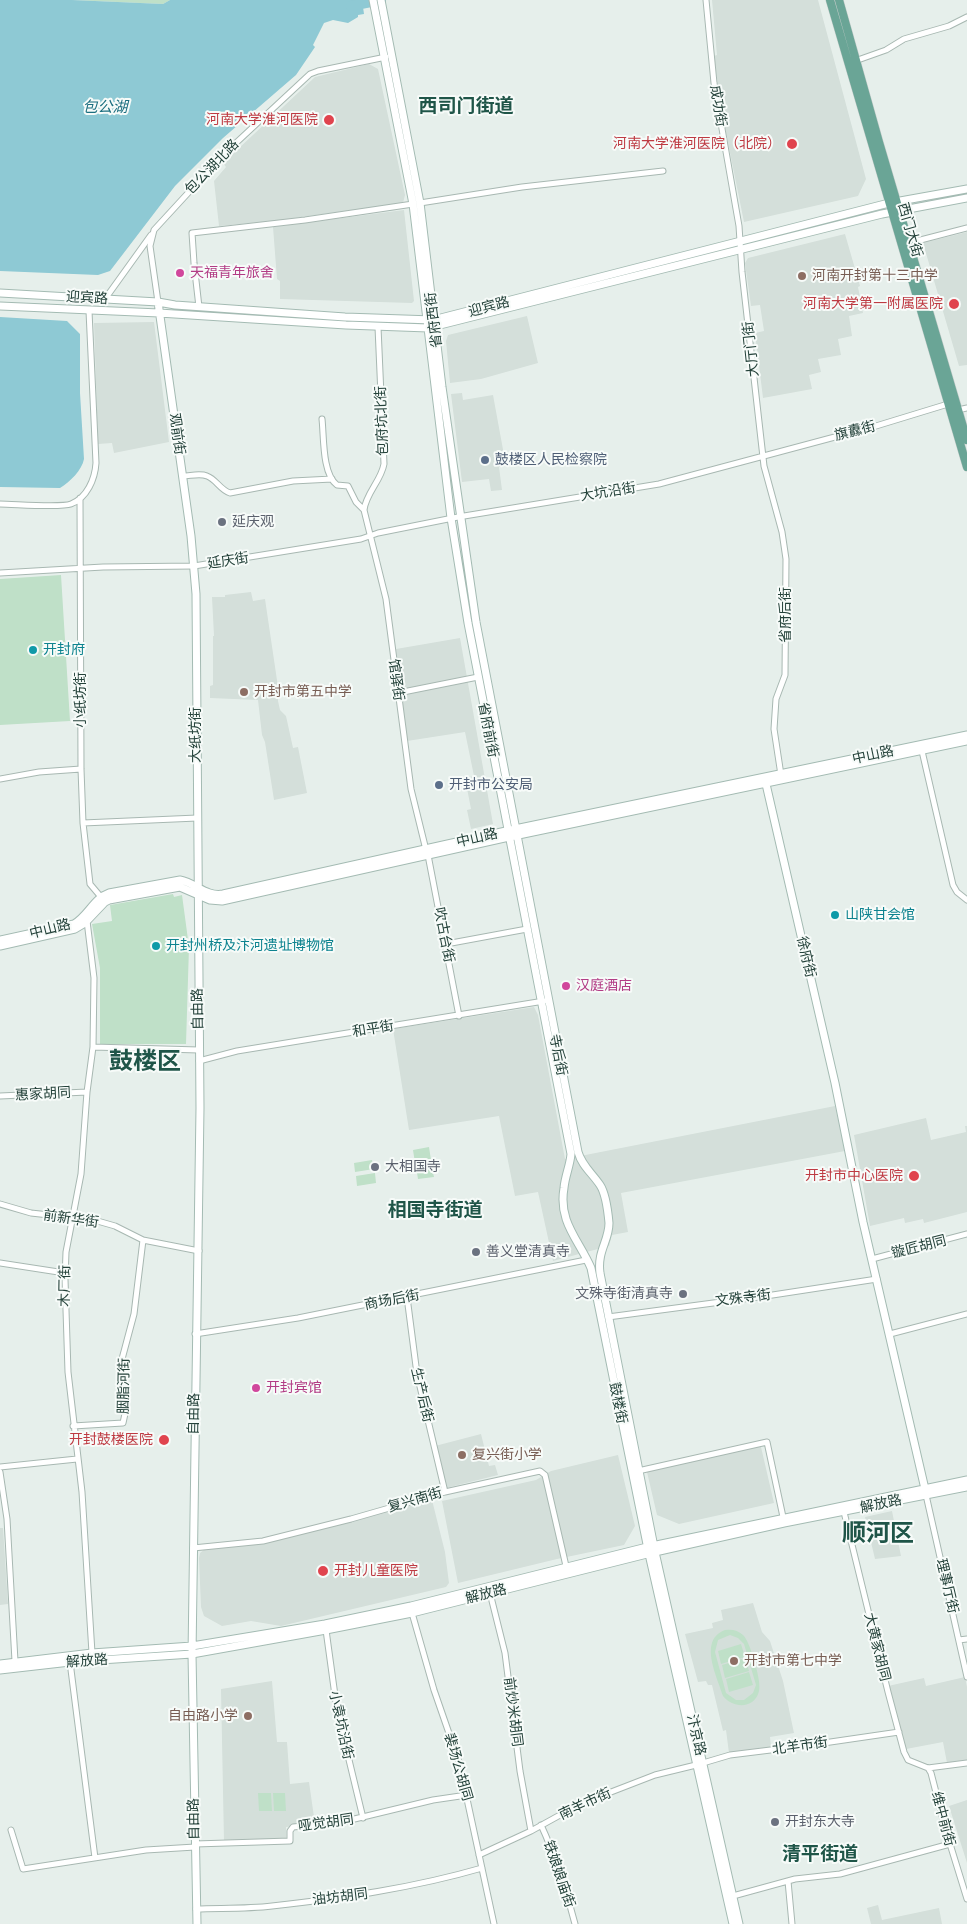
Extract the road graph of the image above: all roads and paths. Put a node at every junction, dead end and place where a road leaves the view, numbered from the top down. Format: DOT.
graph roads {
  1 [pos="373,0"];
  2 [pos="381,0"];
  3 [pos="706,0"];
  4 [pos="830,0"];
  5 [pos="839,0"];
  6 [pos="967,18"];
  7 [pos="381,21"];
  8 [pos="388,57"];
  9 [pos="855,61"];
  10 [pos="663,171"];
  11 [pos="967,189"];
  12 [pos="967,198"];
  13 [pos="417,203"];
  14 [pos="894,207"];
  15 [pos="967,228"];
  16 [pos="154,230"];
  17 [pos="909,243"];
  18 [pos="741,245"];
  19 [pos="0,293"];
  20 [pos="105,299"];
  21 [pos="158,302"];
  22 [pos="0,306"];
  23 [pos="199,307"];
  24 [pos="88,311"];
  25 [pos="159,313"];
  26 [pos="430,324"];
  27 [pos="378,327"];
  28 [pos="948,404"];
  29 [pos="967,408"];
  30 [pos="958,410"];
  31 [pos="322,419"];
  32 [pos="967,440"];
  33 [pos="762,456"];
  34 [pos="967,468"];
  35 [pos="183,476"];
  36 [pos="332,479"];
  37 [pos="80,498"];
  38 [pos="0,504"];
  39 [pos="364,510"];
  40 [pos="459,517"];
  41 [pos="451,518"];
  42 [pos="369,536"];
  43 [pos="194,566"];
  44 [pos="82,568"];
  45 [pos="0,574"];
  46 [pos="472,622"];
  47 [pos="478,677"];
  48 [pos="398,693"];
  49 [pos="967,735"];
  50 [pos="967,741"];
  51 [pos="922,751"];
  52 [pos="81,769"];
  53 [pos="781,775"];
  54 [pos="0,779"];
  55 [pos="766,784"];
  56 [pos="197,818"];
  57 [pos="83,823"];
  58 [pos="512,833"];
  59 [pos="427,852"];
  60 [pos="197,891"];
  61 [pos="101,897"];
  62 [pos="967,900"];
  63 [pos="197,904"];
  64 [pos="87,921"];
  65 [pos="527,929"];
  66 [pos="0,940"];
  67 [pos="446,944"];
  68 [pos="0,946"];
  69 [pos="544,1001"];
  70 [pos="459,1016"];
  71 [pos="93,1048"];
  72 [pos="199,1050"];
  73 [pos="199,1061"];
  74 [pos="87,1092"];
  75 [pos="0,1096"];
  76 [pos="0,1204"];
  77 [pos="71,1218"];
  78 [pos="967,1234"];
  79 [pos="143,1240"];
  80 [pos="199,1251"];
  81 [pos="872,1259"];
  82 [pos="586,1260"];
  83 [pos="0,1264"];
  84 [pos="65,1273"];
  85 [pos="600,1273"];
  86 [pos="876,1278"];
  87 [pos="407,1298"];
  88 [pos="967,1314"];
  89 [pos="608,1317"];
  90 [pos="196,1334"];
  91 [pos="890,1334"];
  92 [pos="73,1426"];
  93 [pos="78,1458"];
  94 [pos="0,1467"];
  95 [pos="638,1471"];
  96 [pos="0,1472"];
  97 [pos="967,1480"];
  98 [pos="967,1487"];
  99 [pos="445,1492"];
  100 [pos="925,1492"];
  101 [pos="844,1512"];
  102 [pos="783,1517"];
  103 [pos="193,1548"];
  104 [pos="651,1549"];
  105 [pos="566,1566"];
  106 [pos="490,1594"];
  107 [pos="412,1613"];
  108 [pos="326,1630"];
  109 [pos="967,1639"];
  110 [pos="959,1640"];
  111 [pos="192,1650"];
  112 [pos="92,1653"];
  113 [pos="15,1661"];
  114 [pos="70,1662"];
  115 [pos="0,1664"];
  116 [pos="0,1670"];
  117 [pos="967,1677"];
  118 [pos="899,1732"];
  119 [pos="967,1763"];
  120 [pos="699,1764"];
  121 [pos="928,1768"];
  122 [pos="467,1795"];
  123 [pos="363,1818"];
  124 [pos="540,1825"];
  125 [pos="11,1830"];
  126 [pos="531,1830"];
  127 [pos="950,1844"];
  128 [pos="195,1846"];
  129 [pos="479,1855"];
  130 [pos="95,1858"];
  131 [pos="482,1868"];
  132 [pos="788,1881"];
  133 [pos="733,1896"];
  134 [pos="967,1899"];
  135 [pos="196,1909"];
  136 [pos="197,1924"];
  137 [pos="494,1924"];
  138 [pos="575,1924"];
  139 [pos="732,1924"];
  140 [pos="739,1924"];
  141 [pos="792,1924"];
  1 -- 7 [label="main road"];
  2 -- 7 [label="main road"];
  3 -- 18 [label="street, 成功街"];
  4 -- 14 [label="main road, 西门大街"];
  5 -- 9 [label="main road, 西门大街"];
  6 -- 9 [label="street"];
  7 -- 8 [label="main road, 省府西街"];
  8 -- 13 [label="main road, 省府西街"];
  8 -- 16 [label="street, 包公湖北路"];
  9 -- 14 [label="main road, 西门大街"];
  10 -- 13 [label="street"];
  11 -- 14 [label="main road, 迎宾路"];
  12 -- 14 [label="main road, 迎宾路"];
  13 -- 23 [label="street"];
  13 -- 26 [label="main road, 省府西街"];
  14 -- 17 [label="main road, 西门大街"];
  14 -- 18 [label="main road, 迎宾路"];
  14 -- 28 [label="main road, 西门大街"];
  15 -- 17 [label="street"];
  16 -- 20 [label="street, 包公湖北路"];
  16 -- 21 [label="street"];
  17 -- 30 [label="main road, 西门大街"];
  18 -- 26 [label="main road, 迎宾路"];
  18 -- 33 [label="street, 大厅门街"];
  19 -- 20 [label="main road, 迎宾路"];
  20 -- 21 [label="main road, 迎宾路"];
  21 -- 23 [label="main road, 迎宾路"];
  21 -- 25 [label="main road, 观前街"];
  22 -- 24 [label="main road, 迎宾路"];
  23 -- 26 [label="main road, 迎宾路"];
  24 -- 25 [label="main road, 迎宾路"];
  24 -- 37 [label="street"];
  25 -- 27 [label="main road, 迎宾路"];
  25 -- 35 [label="main road, 观前街"];
  26 -- 27 [label="main road, 迎宾路"];
  26 -- 40 [label="main road, 省府西街"];
  26 -- 41 [label="main road, 省府西街"];
  27 -- 39 [label="street, 包府坑北街"];
  28 -- 33 [label="street, 旗纛街"];
  28 -- 34 [label="main road, 西门大街"];
  29 -- 30 [label="street"];
  30 -- 32 [label="main road, 西门大街"];
  31 -- 36 [label="street"];
  33 -- 40 [label="street, 大坑沿街"];
  33 -- 53 [label="street, 省府后街"];
  35 -- 36 [label="street"];
  35 -- 43 [label="main road, 观前街"];
  36 -- 39 [label="street"];
  37 -- 38 [label="street"];
  37 -- 44 [label="street, 小纸坊街"];
  39 -- 42 [label="street, 馆驿街"];
  40 -- 41 [label="street, 大坑沿街"];
  40 -- 46 [label="main road, 省府西街"];
  41 -- 42 [label="street, 延庆街"];
  41 -- 46 [label="main road, 省府西街"];
  42 -- 43 [label="street, 延庆街"];
  42 -- 48 [label="street, 馆驿街"];
  43 -- 44 [label="street, 延庆街"];
  43 -- 56 [label="main road, 大纸坊街"];
  44 -- 45 [label="street, 延庆街"];
  44 -- 52 [label="street, 小纸坊街"];
  46 -- 47 [label="main road, 省府前街"];
  46 -- 58 [label="main road, 省府前街"];
  47 -- 48 [label="street"];
  47 -- 58 [label="main road, 省府前街"];
  48 -- 59 [label="street, 馆驿街"];
  49 -- 53 [label="main road, 中山路"];
  50 -- 51 [label="main road, 中山路"];
  51 -- 55 [label="main road, 中山路"];
  51 -- 62 [label="street"];
  52 -- 54 [label="street"];
  52 -- 57 [label="street, 小纸坊街"];
  53 -- 58 [label="main road, 中山路"];
  55 -- 58 [label="main road, 中山路"];
  55 -- 81 [label="main road, 徐府街"];
  56 -- 57 [label="street"];
  56 -- 60 [label="main road, 大纸坊街"];
  57 -- 61 [label="street, 小纸坊街"];
  58 -- 59 [label="main road, 中山路"];
  58 -- 65 [label="main road, 寺后街"];
  58 -- 69 [label="main road, 寺后街"];
  59 -- 60 [label="main road, 中山路"];
  59 -- 67 [label="street, 吹古台街"];
  60 -- 61 [label="main road, 中山路"];
  60 -- 63 [label="main road, 大纸坊街"];
  60 -- 64 [label="main road, 中山路"];
  61 -- 66 [label="main road, 中山路"];
  63 -- 72 [label="main road, 自由路"];
  64 -- 68 [label="main road, 中山路"];
  64 -- 71 [label="street, 木厂街"];
  65 -- 67 [label="street"];
  65 -- 69 [label="main road, 寺后街"];
  67 -- 70 [label="street, 吹古台街"];
  69 -- 70 [label="street, 和平街"];
  69 -- 82 [label="main road, 寺后街"];
  69 -- 85 [label="main road, 寺后街"];
  70 -- 73 [label="street, 和平街"];
  71 -- 72 [label="street"];
  71 -- 74 [label="street, 木厂街"];
  72 -- 73 [label="main road, 自由路"];
  73 -- 80 [label="main road, 自由路"];
  74 -- 75 [label="street, 惠家胡同"];
  74 -- 77 [label="street, 木厂街"];
  76 -- 77 [label="street, 前新华街"];
  77 -- 79 [label="street, 前新华街"];
  77 -- 84 [label="street, 木厂街"];
  78 -- 81 [label="street, 镟匠胡同"];
  79 -- 80 [label="street, 前新华街"];
  79 -- 92 [label="street, 胭脂河街"];
  80 -- 90 [label="main road, 自由路"];
  81 -- 86 [label="main road, 徐府街"];
  82 -- 87 [label="street, 商场后街"];
  82 -- 104 [label="main road, 鼓楼街"];
  83 -- 84 [label="street"];
  84 -- 92 [label="street, 木厂街"];
  85 -- 89 [label="main road, 鼓楼街"];
  86 -- 89 [label="street, 文殊寺街"];
  86 -- 91 [label="main road, 徐府街"];
  87 -- 90 [label="street, 商场后街"];
  87 -- 99 [label="street, 生产后街"];
  88 -- 91 [label="street"];
  89 -- 95 [label="main road, 鼓楼街"];
  90 -- 103 [label="main road, 自由路"];
  91 -- 100 [label="main road, 徐府街"];
  92 -- 93 [label="street, 木厂街"];
  93 -- 94 [label="street"];
  93 -- 112 [label="street, 木厂街"];
  95 -- 102 [label="street"];
  95 -- 104 [label="main road, 鼓楼街"];
  96 -- 113 [label="street"];
  97 -- 100 [label="main road, 解放路"];
  98 -- 100 [label="main road, 解放路"];
  99 -- 103 [label="street, 复兴南街"];
  99 -- 105 [label="street, 复兴南街"];
  100 -- 101 [label="main road, 解放路"];
  100 -- 102 [label="main road, 解放路"];
  100 -- 110 [label="street, 理事厅街"];
  101 -- 104 [label="main road, 解放路"];
  101 -- 118 [label="street, 大黄家胡同"];
  102 -- 104 [label="main road, 解放路"];
  103 -- 111 [label="main road, 自由路"];
  104 -- 105 [label="main road, 解放路"];
  104 -- 106 [label="main road, 解放路"];
  104 -- 120 [label="main road, 汴京路"];
  105 -- 111 [label="main road, 解放路"];
  106 -- 107 [label="main road, 解放路"];
  106 -- 126 [label="street, 前炒米胡同"];
  107 -- 108 [label="main road, 解放路"];
  107 -- 122 [label="street, 裴场公胡同"];
  108 -- 111 [label="main road, 解放路"];
  108 -- 123 [label="street, 小袁坑沿街"];
  109 -- 110 [label="street"];
  110 -- 117 [label="street, 理事厅街"];
  111 -- 112 [label="main road, 解放路"];
  111 -- 114 [label="main road, 解放路"];
  111 -- 128 [label="main road, 自由路"];
  112 -- 113 [label="main road, 解放路"];
  113 -- 115 [label="main road, 解放路"];
  114 -- 116 [label="main road, 解放路"];
  114 -- 130 [label="street"];
  118 -- 120 [label="street, 北羊市街"];
  118 -- 121 [label="street, 大黄家胡同"];
  119 -- 121 [label="street"];
  120 -- 124 [label="street, 南羊市街"];
  120 -- 133 [label="main road, 汴京路"];
  120 -- 139 [label="main road, 汴京路"];
  121 -- 127 [label="street, 维中前街"];
  122 -- 123 [label="street, 哑觉胡同"];
  122 -- 129 [label="street, 裴场公胡同"];
  123 -- 128 [label="street, 哑觉胡同"];
  124 -- 126 [label="street, 南羊市街"];
  124 -- 138 [label="street, 铁娘娘庙街"];
  125 -- 130 [label="street"];
  126 -- 129 [label="street, 南羊市街"];
  127 -- 132 [label="street"];
  127 -- 134 [label="street, 维中前街"];
  128 -- 130 [label="street"];
  128 -- 135 [label="main road, 自由路"];
  129 -- 131 [label="street, 裴场公胡同"];
  131 -- 135 [label="street, 油坊胡同"];
  131 -- 137 [label="street, 裴场公胡同"];
  132 -- 133 [label="street"];
  132 -- 141 [label="street"];
  133 -- 140 [label="main road, 汴京路"];
  135 -- 136 [label="main road, 自由路"];
}
